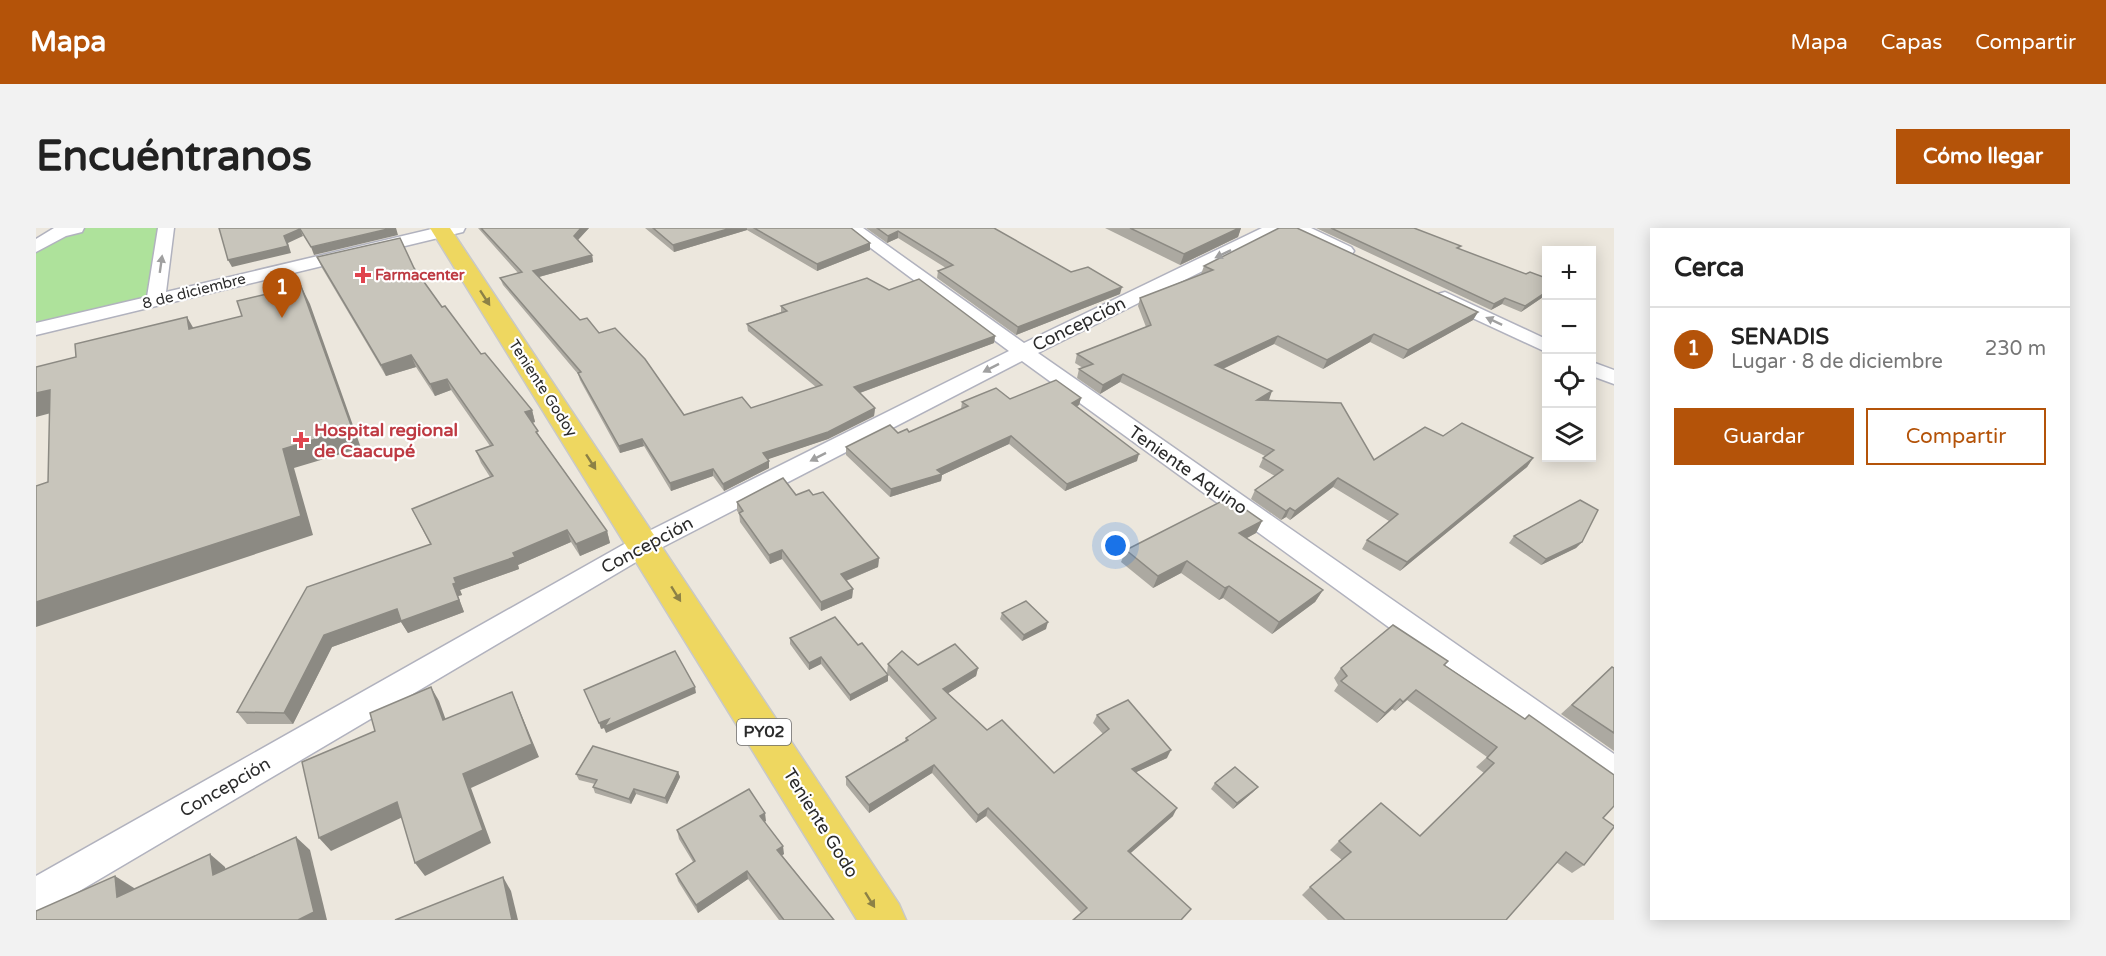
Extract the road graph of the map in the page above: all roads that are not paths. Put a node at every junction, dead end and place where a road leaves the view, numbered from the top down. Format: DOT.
graph roads {
  1 [pos="76,228"];
  2 [pos="166,228"];
  3 [pos="852,228"];
  4 [pos="1275,228"];
  5 [pos="1297,228"];
  6 [pos="446,229"];
  7 [pos="36,248"];
  8 [pos="1362,259"];
  9 [pos="1427,290"];
  10 [pos="156,300"];
  11 [pos="36,329"];
  12 [pos="1542,344"];
  13 [pos="1023,352"];
  14 [pos="1596,370"];
  15 [pos="1614,378"];
  16 [pos="644,544"];
  17 [pos="1614,772"];
  18 [pos="36,896"];
  19 [pos="883,920"];
  1 -- 7 [label="street"];
  10 -- 2 [label="street, one-way"];
  3 -- 13 [label="street, Teniente Aquino"];
  4 -- 13 [label="street, Concepción, one-way"];
  5 -- 8 [label="street"];
  6 -- 10 [label="street, 8 de diciembre"];
  6 -- 16 [label="main road, Teniente Godoy / PY02, one-way"];
  12 -- 9 [label="street, one-way"];
  10 -- 11 [label="street, 8 de diciembre"];
  13 -- 16 [label="street, Concepción, one-way"];
  13 -- 17 [label="street, Teniente Aquino"];
  14 -- 15 [label="street"];
  16 -- 18 [label="street, Concepción"];
  16 -- 19 [label="main road, Teniente Godo / PY02, one-way"];
}
